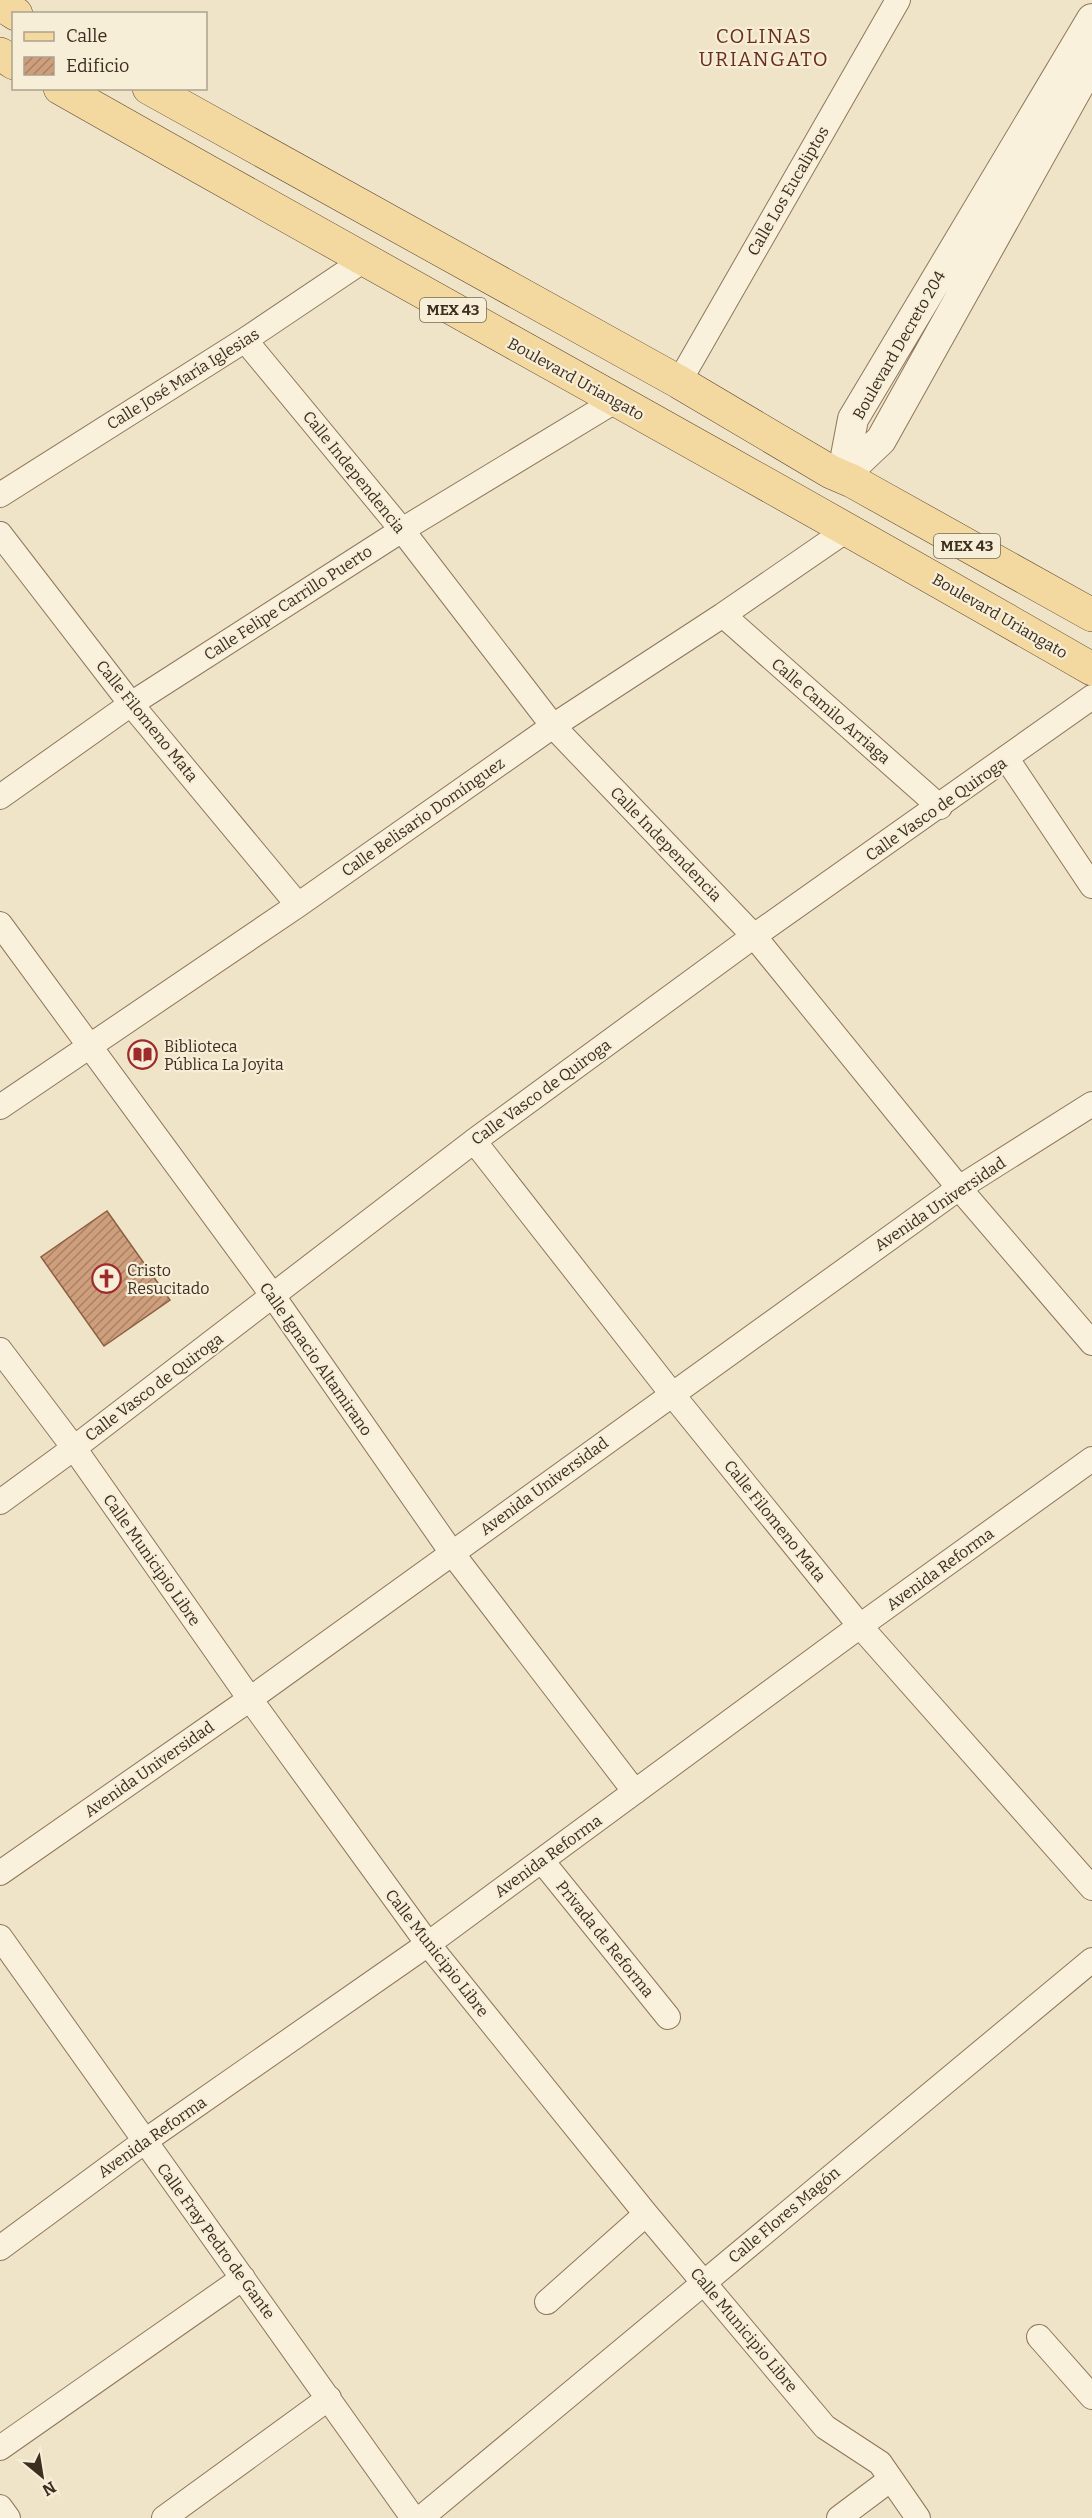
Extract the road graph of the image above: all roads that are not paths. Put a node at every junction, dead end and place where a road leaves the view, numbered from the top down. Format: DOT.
graph roads {
  1 [pos="898,0"];
  2 [pos="1092,20"];
  3 [pos="1092,62"];
  4 [pos="64,90"];
  5 [pos="153,90"];
  6 [pos="364,260"];
  7 [pos="246,340"];
  8 [pos="679,382"];
  9 [pos="615,401"];
  10 [pos="842,477"];
  11 [pos="779,490"];
  12 [pos="0,495"];
  13 [pos="848,529"];
  14 [pos="402,530"];
  15 [pos="0,534"];
  16 [pos="723,615"];
  17 [pos="1092,615"];
  18 [pos="1092,669"];
  19 [pos="1092,698"];
  20 [pos="131,704"];
  21 [pos="553,726"];
  22 [pos="1007,759"];
  23 [pos="0,797"];
  24 [pos="940,807"];
  25 [pos="1092,886"];
  26 [pos="298,905"];
  27 [pos="0,924"];
  28 [pos="754,936"];
  29 [pos="87,1046"];
  30 [pos="1092,1104"];
  31 [pos="0,1107"];
  32 [pos="474,1141"];
  33 [pos="958,1188"];
  34 [pos="273,1296"];
  35 [pos="1092,1343"];
  36 [pos="0,1350"];
  37 [pos="672,1394"];
  38 [pos="74,1448"];
  39 [pos="1092,1460"];
  40 [pos="0,1502"];
  41 [pos="452,1553"];
  42 [pos="860,1626"];
  43 [pos="250,1699"];
  44 [pos="635,1792"];
  45 [pos="542,1861"];
  46 [pos="0,1873"];
  47 [pos="1092,1888"];
  48 [pos="0,1937"];
  49 [pos="428,1944"];
  50 [pos="1092,1960"];
  51 [pos="668,2017"];
  52 [pos="145,2141"];
  53 [pos="646,2214"];
  54 [pos="0,2248"];
  55 [pos="243,2278"];
  56 [pos="703,2282"];
  57 [pos="547,2302"];
  58 [pos="1039,2337"];
  59 [pos="1092,2397"];
  60 [pos="329,2398"];
  61 [pos="0,2448"];
  62 [pos="891,2479"];
  63 [pos="0,2507"];
  64 [pos="8,2518"];
  65 [pos="164,2518"];
  66 [pos="413,2518"];
  67 [pos="421,2518"];
  68 [pos="839,2518"];
  69 [pos="918,2518"];
  1 -- 8 [label="street, Calle Los Eucaliptos"];
  2 -- 10 [label="street, Boulevard Decreto 204"];
  3 -- 10 [label="street, Boulevard Decreto 204"];
  4 -- 6 [label="main road, Boulevard Uriangato / MEX 43"];
  5 -- 8 [label="main road, MEX 43"];
  6 -- 7 [label="street, Calle José María Iglesias"];
  6 -- 9 [label="main road, Boulevard Uriangato / MEX 43"];
  7 -- 12 [label="street, Calle José María Iglesias"];
  7 -- 14 [label="street, Calle Independencia"];
  8 -- 10 [label="main road, MEX 43"];
  9 -- 11 [label="main road, Boulevard Uriangato / MEX 43"];
  9 -- 14 [label="street, Calle Felipe Carrillo Puerto"];
  10 -- 11 [label="main road"];
  10 -- 13 [label="main road"];
  10 -- 17 [label="main road, MEX 43"];
  11 -- 13 [label="main road, Boulevard Uriangato / MEX 43"];
  13 -- 16 [label="street, Calle Belisario Domínguez"];
  13 -- 18 [label="main road, Boulevard Uriangato / MEX 43"];
  14 -- 20 [label="street, Calle Felipe Carrillo Puerto"];
  14 -- 21 [label="street, Calle Independencia"];
  15 -- 20 [label="street, Calle Filomeno Mata"];
  16 -- 21 [label="street, Calle Belisario Domínguez"];
  16 -- 24 [label="street, Calle Camilo Arriaga"];
  19 -- 22 [label="street, Calle Vasco de Quiroga"];
  20 -- 23 [label="street, Calle Felipe Carrillo Puerto"];
  20 -- 26 [label="street, Calle Filomeno Mata"];
  21 -- 26 [label="street, Calle Belisario Domínguez"];
  21 -- 28 [label="street, Calle Independencia"];
  22 -- 24 [label="street, Calle Vasco de Quiroga"];
  22 -- 25 [label="street"];
  24 -- 28 [label="street, Calle Vasco de Quiroga"];
  26 -- 29 [label="street, Calle Belisario Domínguez"];
  27 -- 29 [label="street, Calle Ignacio Altamirano"];
  28 -- 32 [label="street, Calle Vasco de Quiroga"];
  28 -- 33 [label="street, Calle Independencia"];
  29 -- 31 [label="street, Calle Belisario Domínguez"];
  29 -- 34 [label="street, Calle Ignacio Altamirano"];
  30 -- 33 [label="street, Avenida Universidad"];
  32 -- 34 [label="street, Calle Vasco de Quiroga"];
  32 -- 37 [label="street, Calle Filomeno Mata"];
  33 -- 35 [label="street, Calle Independencia"];
  33 -- 37 [label="street, Avenida Universidad"];
  34 -- 38 [label="street, Calle Vasco de Quiroga"];
  34 -- 41 [label="street, Calle Ignacio Altamirano"];
  36 -- 38 [label="street, Calle Municipio Libre"];
  37 -- 41 [label="street, Avenida Universidad"];
  37 -- 42 [label="street, Calle Filomeno Mata"];
  38 -- 40 [label="street, Calle Vasco de Quiroga"];
  38 -- 43 [label="street, Calle Municipio Libre"];
  39 -- 42 [label="street, Avenida Reforma"];
  41 -- 43 [label="street, Avenida Universidad"];
  41 -- 44 [label="street, Calle Ignacio Altamirano"];
  42 -- 44 [label="street, Avenida Reforma"];
  42 -- 47 [label="street, Calle Filomeno Mata"];
  43 -- 46 [label="street, Avenida Universidad"];
  43 -- 49 [label="street, Calle Municipio Libre"];
  44 -- 45 [label="street, Avenida Reforma"];
  45 -- 49 [label="street, Avenida Reforma"];
  45 -- 51 [label="street, Privada de Reforma"];
  48 -- 52 [label="street, Calle Fray Pedro de Gante"];
  49 -- 52 [label="street, Avenida Reforma"];
  49 -- 53 [label="street, Calle Municipio Libre"];
  50 -- 56 [label="street, Calle Flores Magón"];
  52 -- 54 [label="street, Avenida Reforma"];
  52 -- 55 [label="street, Calle Fray Pedro de Gante"];
  53 -- 56 [label="street, Calle Municipio Libre"];
  53 -- 57 [label="street"];
  55 -- 60 [label="street, Calle Fray Pedro de Gante"];
  55 -- 61 [label="street"];
  56 -- 62 [label="street, Calle Municipio Libre"];
  56 -- 67 [label="street, Calle Flores Magón"];
  58 -- 59 [label="street"];
  60 -- 65 [label="street"];
  60 -- 66 [label="street, Calle Fray Pedro de Gante"];
  62 -- 68 [label="street"];
  62 -- 69 [label="street, Calle Municipio Libre"];
  63 -- 64 [label="street"];
}
